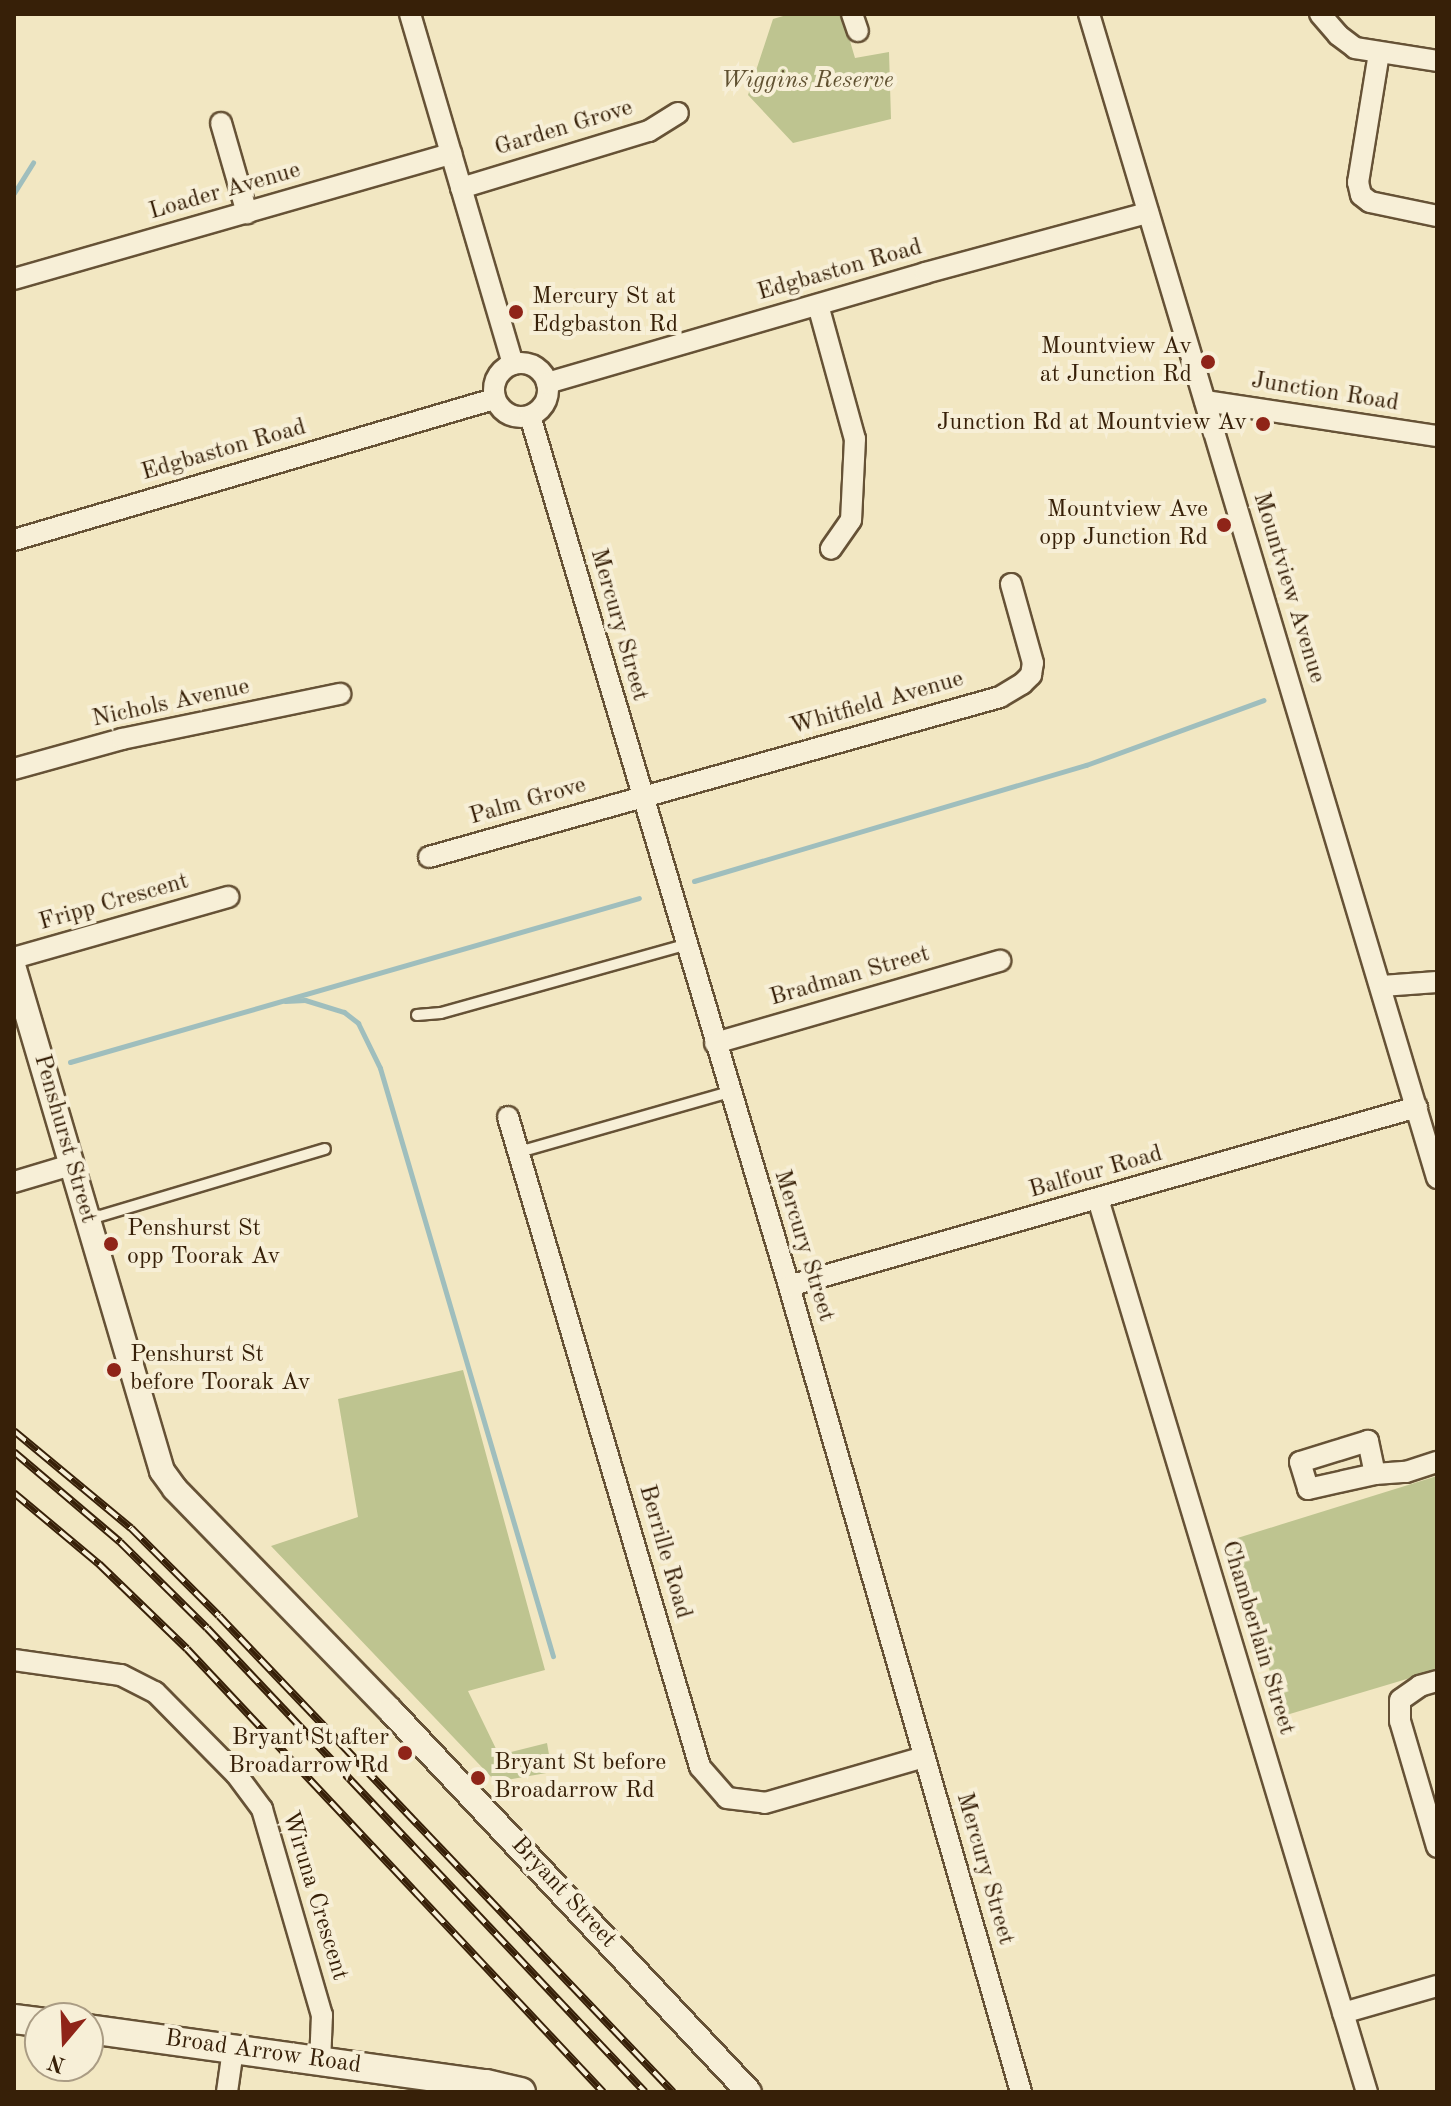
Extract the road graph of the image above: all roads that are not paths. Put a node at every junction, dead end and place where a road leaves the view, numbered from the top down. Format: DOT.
graph roads {
  1 [pos="410,14"];
  2 [pos="1089,14"];
  3 [pos="1320,14"];
  4 [pos="1379,53"];
  5 [pos="1437,61"];
  6 [pos="678,113"];
  7 [pos="221,123"];
  8 [pos="451,154"];
  9 [pos="461,188"];
  10 [pos="247,213"];
  11 [pos="1148,213"];
  12 [pos="1437,216"];
  13 [pos="14,279"];
  14 [pos="818,305"];
  15 [pos="513,364"];
  16 [pos="547,383"];
  17 [pos="494,399"];
  18 [pos="1205,401"];
  19 [pos="530,416"];
  20 [pos="1437,436"];
  21 [pos="14,540"];
  22 [pos="831,549"];
  23 [pos="1011,584"];
  24 [pos="340,694"];
  25 [pos="14,769"];
  26 [pos="641,797"];
  27 [pos="429,857"];
  28 [pos="228,897"];
  29 [pos="685,945"];
  30 [pos="14,958"];
  31 [pos="1000,961"];
  32 [pos="14,969"];
  33 [pos="1437,982"];
  34 [pos="1382,986"];
  35 [pos="417,1015"];
  36 [pos="715,1043"];
  37 [pos="729,1092"];
  38 [pos="1417,1107"];
  39 [pos="508,1117"];
  40 [pos="325,1149"];
  41 [pos="519,1152"];
  42 [pos="71,1165"];
  43 [pos="1437,1178"];
  44 [pos="14,1182"];
  45 [pos="1098,1199"];
  46 [pos="88,1220"];
  47 [pos="789,1286"];
  48 [pos="1437,1462"];
  49 [pos="1375,1474"];
  50 [pos="175,1489"];
  51 [pos="14,1660"];
  52 [pos="1437,1681"];
  53 [pos="924,1757"];
  54 [pos="1437,1847"];
  55 [pos="1437,1986"];
  56 [pos="1343,2013"];
  57 [pos="104,2031"];
  58 [pos="233,2050"];
  59 [pos="320,2062"];
  60 [pos="227,2092"];
  61 [pos="521,2092"];
  62 [pos="749,2092"];
  63 [pos="1021,2092"];
  64 [pos="1367,2092"];
  1 -- 8 [label="street"];
  2 -- 11 [label="street, Mountview Avenue"];
  3 -- 4 [label="street"];
  4 -- 5 [label="street"];
  4 -- 12 [label="street"];
  6 -- 9 [label="street, Garden Grove"];
  7 -- 10 [label="street"];
  8 -- 9 [label="street"];
  8 -- 10 [label="street, Loader Avenue"];
  9 -- 15 [label="street"];
  10 -- 13 [label="street, Loader Avenue"];
  11 -- 14 [label="street, Edgbaston Road"];
  11 -- 18 [label="street, Mountview Avenue"];
  14 -- 16 [label="street, Edgbaston Road"];
  14 -- 22 [label="street"];
  15 -- 16 [label="street"];
  15 -- 17 [label="street"];
  16 -- 19 [label="street"];
  17 -- 19 [label="street"];
  17 -- 21 [label="street, Edgbaston Road"];
  18 -- 20 [label="street, Junction Road"];
  18 -- 34 [label="street, Mountview Avenue"];
  19 -- 26 [label="street, Mercury Street"];
  23 -- 26 [label="street, Whitfield Avenue"];
  24 -- 25 [label="street, Nichols Avenue"];
  26 -- 27 [label="street, Palm Grove"];
  26 -- 29 [label="street, Mercury Street"];
  28 -- 30 [label="street, Fripp Crescent"];
  29 -- 35 [label="lane"];
  29 -- 36 [label="street, Mercury Street"];
  31 -- 36 [label="street, Bradman Street"];
  32 -- 42 [label="street, Penshurst Street"];
  33 -- 34 [label="street"];
  34 -- 38 [label="street, Mountview Avenue"];
  36 -- 37 [label="street, Mercury Street"];
  37 -- 41 [label="lane"];
  37 -- 47 [label="street, Mercury Street"];
  38 -- 43 [label="street, Mountview Avenue"];
  38 -- 45 [label="street, Balfour Road"];
  39 -- 41 [label="street, Berrille Road"];
  40 -- 46 [label="lane"];
  41 -- 53 [label="street, Berrille Road"];
  42 -- 44 [label="street"];
  42 -- 46 [label="street, Penshurst Street"];
  45 -- 47 [label="street, Balfour Road"];
  45 -- 56 [label="street, Chamberlain Street"];
  46 -- 50 [label="street, Penshurst Street"];
  47 -- 53 [label="street, Mercury Street"];
  48 -- 49 [label="street"];
  50 -- 62 [label="street, Bryant Street"];
  51 -- 59 [label="street, Wiruna Crescent"];
  52 -- 54 [label="street"];
  53 -- 63 [label="street, Mercury Street"];
  55 -- 56 [label="street"];
  56 -- 64 [label="street, Chamberlain Street"];
  57 -- 58 [label="main road, Broad Arrow Road"];
  58 -- 59 [label="main road, Broad Arrow Road"];
  58 -- 60 [label="street"];
  59 -- 61 [label="main road, Broad Arrow Road"];
}
